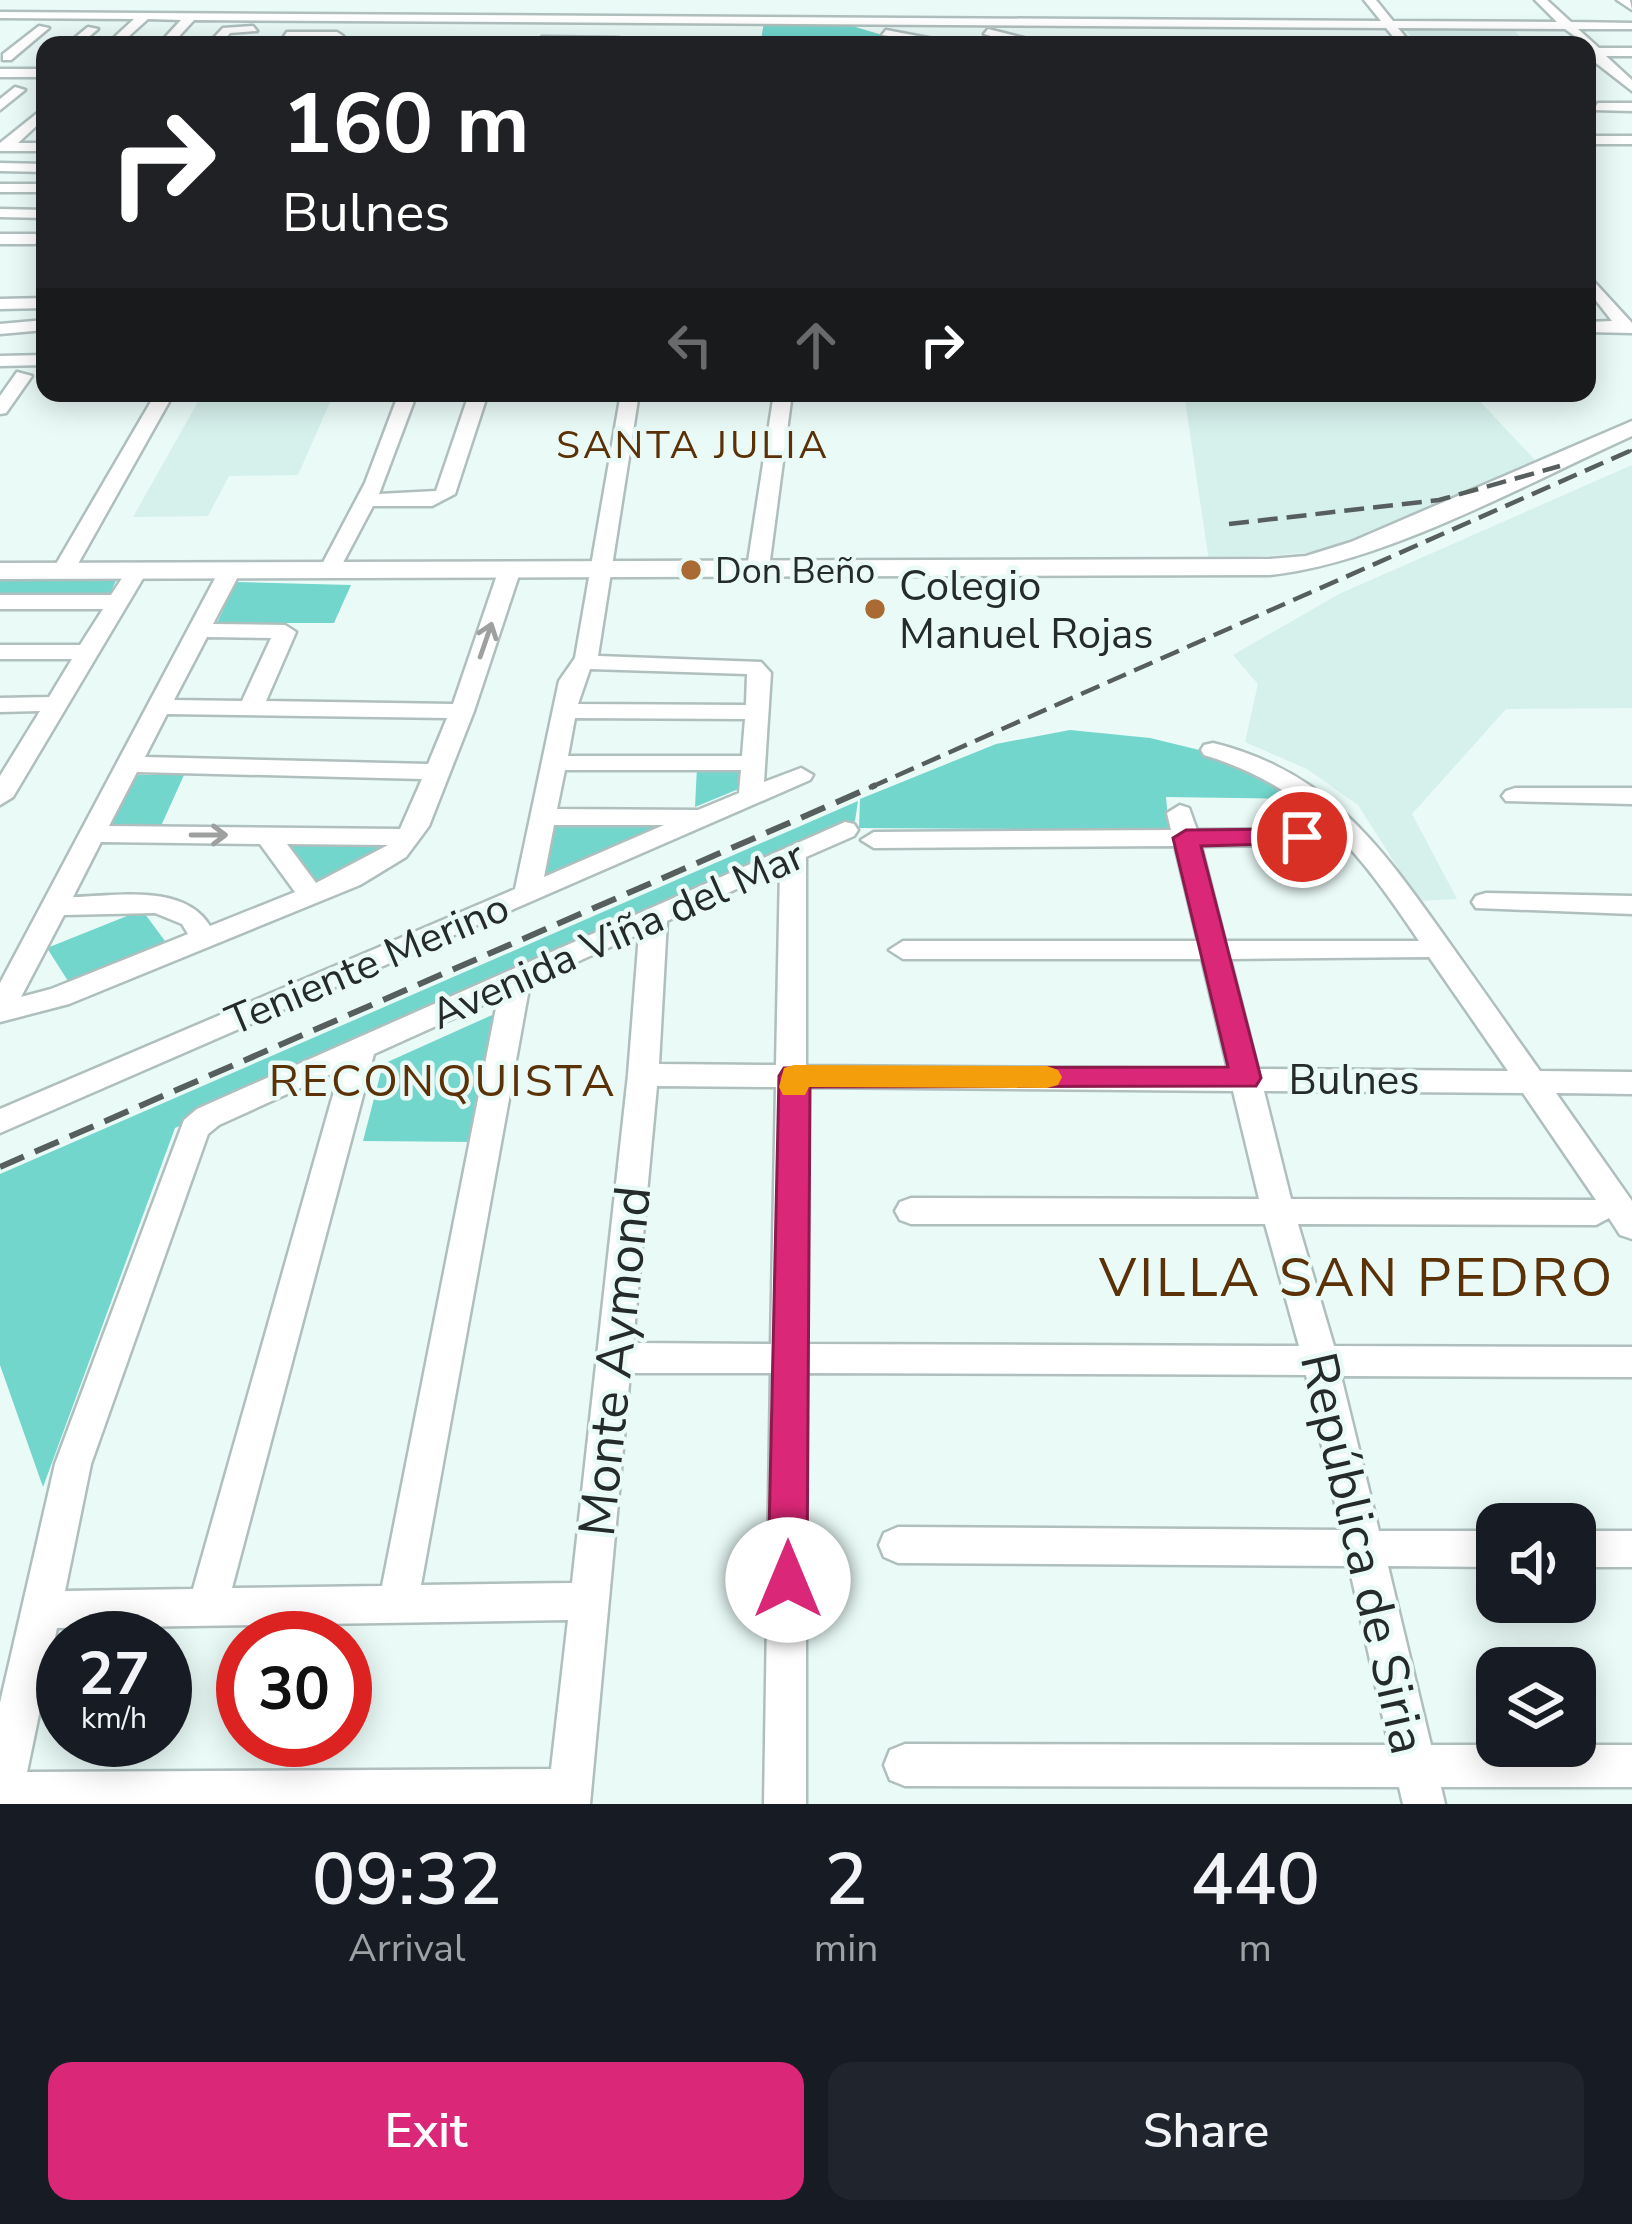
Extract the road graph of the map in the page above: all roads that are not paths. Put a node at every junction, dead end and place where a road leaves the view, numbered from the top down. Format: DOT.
graph roads {
  1 [pos="300,0"];
  2 [pos="376,0"];
  3 [pos="889,0"];
  4 [pos="1090,0"];
  5 [pos="1198,0"];
  6 [pos="1541,0"];
  7 [pos="1623,0"];
  8 [pos="0,1"];
  9 [pos="88,1"];
  10 [pos="353,1"];
  11 [pos="201,2"];
  12 [pos="1372,3"];
  13 [pos="794,4"];
  14 [pos="827,6"];
  15 [pos="1037,6"];
  16 [pos="1257,6"];
  17 [pos="1348,6"];
  18 [pos="1399,7"];
  19 [pos="1632,7"];
  20 [pos="808,9"];
  21 [pos="845,10"];
  22 [pos="599,13"];
  23 [pos="0,15"];
  24 [pos="18,15"];
  25 [pos="69,15"];
  26 [pos="145,16"];
  27 [pos="191,16"];
  28 [pos="293,17"];
  29 [pos="343,17"];
  30 [pos="365,18"];
  31 [pos="881,21"];
  32 [pos="684,22"];
  33 [pos="1041,22"];
  34 [pos="1099,22"];
  35 [pos="1174,23"];
  36 [pos="1217,23"];
  37 [pos="1273,24"];
  38 [pos="1331,24"];
  39 [pos="1389,24"];
  40 [pos="1569,26"];
  41 [pos="1632,26"];
  42 [pos="0,28"];
  43 [pos="43,28"];
  44 [pos="92,29"];
  45 [pos="130,29"];
  46 [pos="253,29"];
  47 [pos="1083,29"];
  48 [pos="178,30"];
  49 [pos="984,32"];
  50 [pos="1000,35"];
  51 [pos="83,36"];
  52 [pos="122,36"];
  53 [pos="172,36"];
  54 [pos="221,36"];
  55 [pos="286,36"];
  56 [pos="340,36"];
  57 [pos="346,36"];
  58 [pos="680,36"];
  59 [pos="919,36"];
  60 [pos="928,36"];
  61 [pos="1004,36"];
  62 [pos="1127,36"];
  63 [pos="1181,36"];
  64 [pos="1231,36"];
  65 [pos="1284,36"];
  66 [pos="1340,36"];
  67 [pos="1399,36"];
  68 [pos="1577,36"];
  69 [pos="1596,52"];
  70 [pos="1632,52"];
  71 [pos="9,54"];
  72 [pos="1596,56"];
  73 [pos="0,73"];
  74 [pos="36,73"];
  75 [pos="1605,79"];
  76 [pos="1629,82"];
  77 [pos="0,90"];
  78 [pos="19,90"];
  79 [pos="36,90"];
  80 [pos="0,106"];
  81 [pos="1598,107"];
  82 [pos="1632,107"];
  83 [pos="36,118"];
  84 [pos="0,125"];
  85 [pos="28,125"];
  86 [pos="1596,140"];
  87 [pos="1632,140"];
  88 [pos="3,144"];
  89 [pos="36,145"];
  90 [pos="0,167"];
  91 [pos="36,168"];
  92 [pos="36,177"];
  93 [pos="0,188"];
  94 [pos="25,188"];
  95 [pos="36,188"];
  96 [pos="0,213"];
  97 [pos="19,213"];
  98 [pos="36,214"];
  99 [pos="0,229"];
  100 [pos="0,238"];
  101 [pos="0,262"];
  102 [pos="1596,290"];
  103 [pos="36,303"];
  104 [pos="0,304"];
  105 [pos="36,326"];
  106 [pos="1596,327"];
  107 [pos="1628,327"];
  108 [pos="0,329"];
  109 [pos="36,360"];
  110 [pos="0,361"];
  111 [pos="23,376"];
  112 [pos="160,402"];
  113 [pos="405,402"];
  114 [pos="476,402"];
  115 [pos="629,402"];
  116 [pos="782,402"];
  117 [pos="0,409"];
  118 [pos="1632,428"];
  119 [pos="364,500"];
  120 [pos="602,568"];
  121 [pos="758,568"];
  122 [pos="230,569"];
  123 [pos="510,569"];
  124 [pos="137,570"];
  125 [pos="330,570"];
  126 [pos="0,571"];
  127 [pos="64,571"];
  128 [pos="0,602"];
  129 [pos="117,602"];
  130 [pos="199,630"];
  131 [pos="0,652"];
  132 [pos="87,652"];
  133 [pos="585,662"];
  134 [pos="0,704"];
  135 [pos="56,704"];
  136 [pos="158,707"];
  137 [pos="251,708"];
  138 [pos="462,711"];
  139 [pos="565,711"];
  140 [pos="756,712"];
  141 [pos="1213,750"];
  142 [pos="553,763"];
  143 [pos="754,763"];
  144 [pos="128,764"];
  145 [pos="9,766"];
  146 [pos="437,772"];
  147 [pos="801,775"];
  148 [pos="751,796"];
  149 [pos="1515,796"];
  150 [pos="1632,796"];
  151 [pos="0,797"];
  152 [pos="543,817"];
  153 [pos="703,817"];
  154 [pos="1183,826"];
  155 [pos="845,830"];
  156 [pos="92,834"];
  157 [pos="267,835"];
  158 [pos="411,837"];
  159 [pos="1302,837"];
  160 [pos="874,840"];
  161 [pos="793,854"];
  162 [pos="527,894"];
  163 [pos="311,895"];
  164 [pos="1486,902"];
  165 [pos="54,905"];
  166 [pos="1632,905"];
  167 [pos="654,917"];
  168 [pos="204,938"];
  169 [pos="903,950"];
  170 [pos="1419,950"];
  171 [pos="1214,951"];
  172 [pos="516,980"];
  173 [pos="0,1011"];
  174 [pos="360,1051"];
  175 [pos="643,1075"];
  176 [pos="794,1076"];
  177 [pos="1246,1078"];
  178 [pos="1530,1080"];
  179 [pos="1632,1083"];
  180 [pos="0,1122"];
  181 [pos="911,1211"];
  182 [pos="1596,1212"];
  183 [pos="1279,1214"];
  184 [pos="1632,1226"];
  185 [pos="790,1356"];
  186 [pos="614,1358"];
  187 [pos="1320,1360"];
  188 [pos="1632,1362"];
  189 [pos="898,1545"];
  190 [pos="1361,1548"];
  191 [pos="1476,1549"];
  192 [pos="1596,1549"];
  193 [pos="1632,1550"];
  194 [pos="590,1600"];
  195 [pos="398,1604"];
  196 [pos="207,1609"];
  197 [pos="40,1610"];
  198 [pos="905,1765"];
  199 [pos="1632,1766"];
  200 [pos="1420,1785"];
  201 [pos="0,1796"];
  202 [pos="570,1797"];
  203 [pos="785,1804"];
  1 -- 28 [label="street"];
  2 -- 30 [label="street"];
  3 -- 31 [label="street"];
  4 -- 34 [label="street"];
  5 -- 36 [label="street"];
  6 -- 40 [label="street"];
  7 -- 19 [label="street"];
  8 -- 9 [label="street"];
  9 -- 11 [label="street"];
  9 -- 25 [label="street"];
  10 -- 29 [label="street"];
  12 -- 17 [label="street"];
  12 -- 18 [label="street"];
  12 -- 39 [label="street"];
  13 -- 20 [label="street"];
  14 -- 21 [label="street"];
  15 -- 33 [label="street"];
  16 -- 37 [label="street"];
  20 -- 21 [label="street"];
  20 -- 22 [label="street"];
  21 -- 31 [label="street"];
  21 -- 32 [label="street"];
  21 -- 59 [label="street"];
  22 -- 30 [label="street"];
  22 -- 32 [label="street"];
  23 -- 24 [label="street"];
  24 -- 25 [label="street"];
  24 -- 42 [label="street"];
  25 -- 26 [label="street"];
  26 -- 27 [label="street"];
  26 -- 45 [label="street"];
  27 -- 28 [label="street"];
  27 -- 48 [label="street"];
  28 -- 29 [label="street"];
  28 -- 55 [label="street"];
  29 -- 30 [label="street"];
  29 -- 56 [label="street"];
  30 -- 32 [label="street"];
  30 -- 57 [label="street"];
  31 -- 33 [label="street"];
  31 -- 60 [label="street"];
  32 -- 58 [label="street"];
  33 -- 47 [label="street"];
  34 -- 35 [label="street"];
  34 -- 47 [label="street"];
  35 -- 36 [label="street"];
  35 -- 63 [label="street"];
  36 -- 37 [label="street"];
  36 -- 64 [label="street"];
  37 -- 38 [label="street"];
  37 -- 65 [label="street"];
  38 -- 39 [label="street"];
  38 -- 66 [label="street"];
  39 -- 40 [label="street"];
  39 -- 67 [label="street"];
  40 -- 41 [label="street"];
  40 -- 68 [label="street"];
  42 -- 43 [label="street"];
  43 -- 44 [label="street"];
  43 -- 71 [label="street"];
  44 -- 45 [label="street"];
  44 -- 51 [label="street"];
  45 -- 48 [label="street"];
  45 -- 52 [label="street"];
  46 -- 54 [label="street"];
  47 -- 50 [label="street"];
  47 -- 62 [label="street"];
  48 -- 53 [label="street"];
  49 -- 50 [label="street"];
  50 -- 61 [label="street"];
  69 -- 70 [label="street"];
  72 -- 76 [label="street"];
  73 -- 74 [label="street"];
  75 -- 76 [label="street"];
  77 -- 78 [label="street"];
  78 -- 79 [label="street"];
  78 -- 80 [label="street"];
  81 -- 82 [label="street"];
  83 -- 85 [label="street"];
  84 -- 85 [label="street"];
  85 -- 88 [label="street"];
  86 -- 87 [label="street"];
  88 -- 89 [label="street"];
  90 -- 91 [label="street"];
  92 -- 94 [label="street"];
  93 -- 94 [label="street"];
  94 -- 95 [label="street"];
  96 -- 97 [label="street"];
  97 -- 98 [label="street"];
  97 -- 99 [label="street"];
  100 -- 101 [label="street"];
  102 -- 107 [label="street"];
  103 -- 104 [label="street"];
  105 -- 108 [label="street"];
  106 -- 107 [label="street"];
  109 -- 110 [label="street"];
  111 -- 117 [label="street"];
  112 -- 127 [label="street"];
  113 -- 119 [label="street"];
  114 -- 119 [label="street"];
  115 -- 120 [label="street, Teniente Merino"];
  116 -- 121 [label="street"];
  118 -- 121 [label="main road"];
  119 -- 125 [label="street"];
  120 -- 121 [label="main road"];
  120 -- 123 [label="main road"];
  120 -- 133 [label="street, Teniente Merino"];
  122 -- 124 [label="main road"];
  122 -- 125 [label="main road"];
  122 -- 130 [label="street"];
  123 -- 125 [label="main road"];
  138 -- 123 [label="street, one-way"];
  124 -- 127 [label="main road"];
  124 -- 129 [label="street"];
  126 -- 127 [label="main road"];
  128 -- 129 [label="street"];
  129 -- 132 [label="street"];
  130 -- 136 [label="street"];
  130 -- 137 [label="street"];
  131 -- 132 [label="street"];
  132 -- 135 [label="street"];
  133 -- 139 [label="street, Teniente Merino"];
  133 -- 140 [label="street"];
  134 -- 135 [label="street"];
  135 -- 145 [label="street"];
  136 -- 137 [label="street"];
  136 -- 144 [label="street"];
  137 -- 138 [label="street"];
  138 -- 146 [label="street"];
  139 -- 140 [label="street"];
  139 -- 142 [label="street, Teniente Merino"];
  140 -- 143 [label="street"];
  141 -- 178 [label="street"];
  142 -- 143 [label="street"];
  142 -- 152 [label="street, Teniente Merino"];
  143 -- 148 [label="street"];
  144 -- 146 [label="street"];
  144 -- 156 [label="street"];
  145 -- 151 [label="street"];
  146 -- 158 [label="street"];
  147 -- 148 [label="street"];
  148 -- 153 [label="street"];
  149 -- 150 [label="street"];
  152 -- 153 [label="street"];
  152 -- 162 [label="street, Teniente Merino"];
  153 -- 162 [label="street"];
  154 -- 159 [label="street"];
  154 -- 160 [label="street"];
  154 -- 171 [label="street, República de Siria"];
  155 -- 161 [label="street, Avenida Viña del Mar"];
  156 -- 157 [label="street, one-way"];
  156 -- 165 [label="street"];
  157 -- 158 [label="street"];
  157 -- 163 [label="street"];
  158 -- 163 [label="street"];
  161 -- 167 [label="street, Avenida Viña del Mar"];
  161 -- 176 [label="street"];
  162 -- 180 [label="street, Teniente Merino"];
  163 -- 168 [label="street"];
  164 -- 166 [label="street"];
  165 -- 168 [label="street"];
  165 -- 173 [label="street"];
  167 -- 172 [label="street, Avenida Viña del Mar"];
  167 -- 175 [label="street, Monte Aymond"];
  168 -- 173 [label="street"];
  169 -- 171 [label="street"];
  170 -- 171 [label="street"];
  171 -- 177 [label="street, República de Siria"];
  172 -- 174 [label="street, Avenida Viña del Mar"];
  172 -- 195 [label="street"];
  174 -- 196 [label="street"];
  174 -- 197 [label="street, Avenida Viña del Mar"];
  175 -- 176 [label="street, Bulnes"];
  175 -- 186 [label="street, Monte Aymond"];
  176 -- 177 [label="street, Bulnes"];
  176 -- 185 [label="street"];
  177 -- 178 [label="street, Bulnes"];
  177 -- 183 [label="street, República de Siria"];
  178 -- 179 [label="street, Bulnes"];
  178 -- 184 [label="street"];
  181 -- 183 [label="street"];
  182 -- 183 [label="street"];
  183 -- 187 [label="street, República de Siria"];
  185 -- 186 [label="street"];
  185 -- 187 [label="street"];
  185 -- 203 [label="street"];
  186 -- 194 [label="street, Monte Aymond"];
  187 -- 188 [label="street"];
  187 -- 190 [label="street, República de Siria"];
  189 -- 190 [label="street"];
  190 -- 191 [label="street"];
  190 -- 200 [label="street, República de Siria"];
  192 -- 193 [label="street"];
  194 -- 195 [label="street"];
  194 -- 202 [label="street, Monte Aymond"];
  195 -- 196 [label="street"];
  196 -- 197 [label="street"];
  197 -- 201 [label="street"];
  198 -- 200 [label="street"];
  199 -- 200 [label="street"];
  201 -- 202 [label="street"];
}
